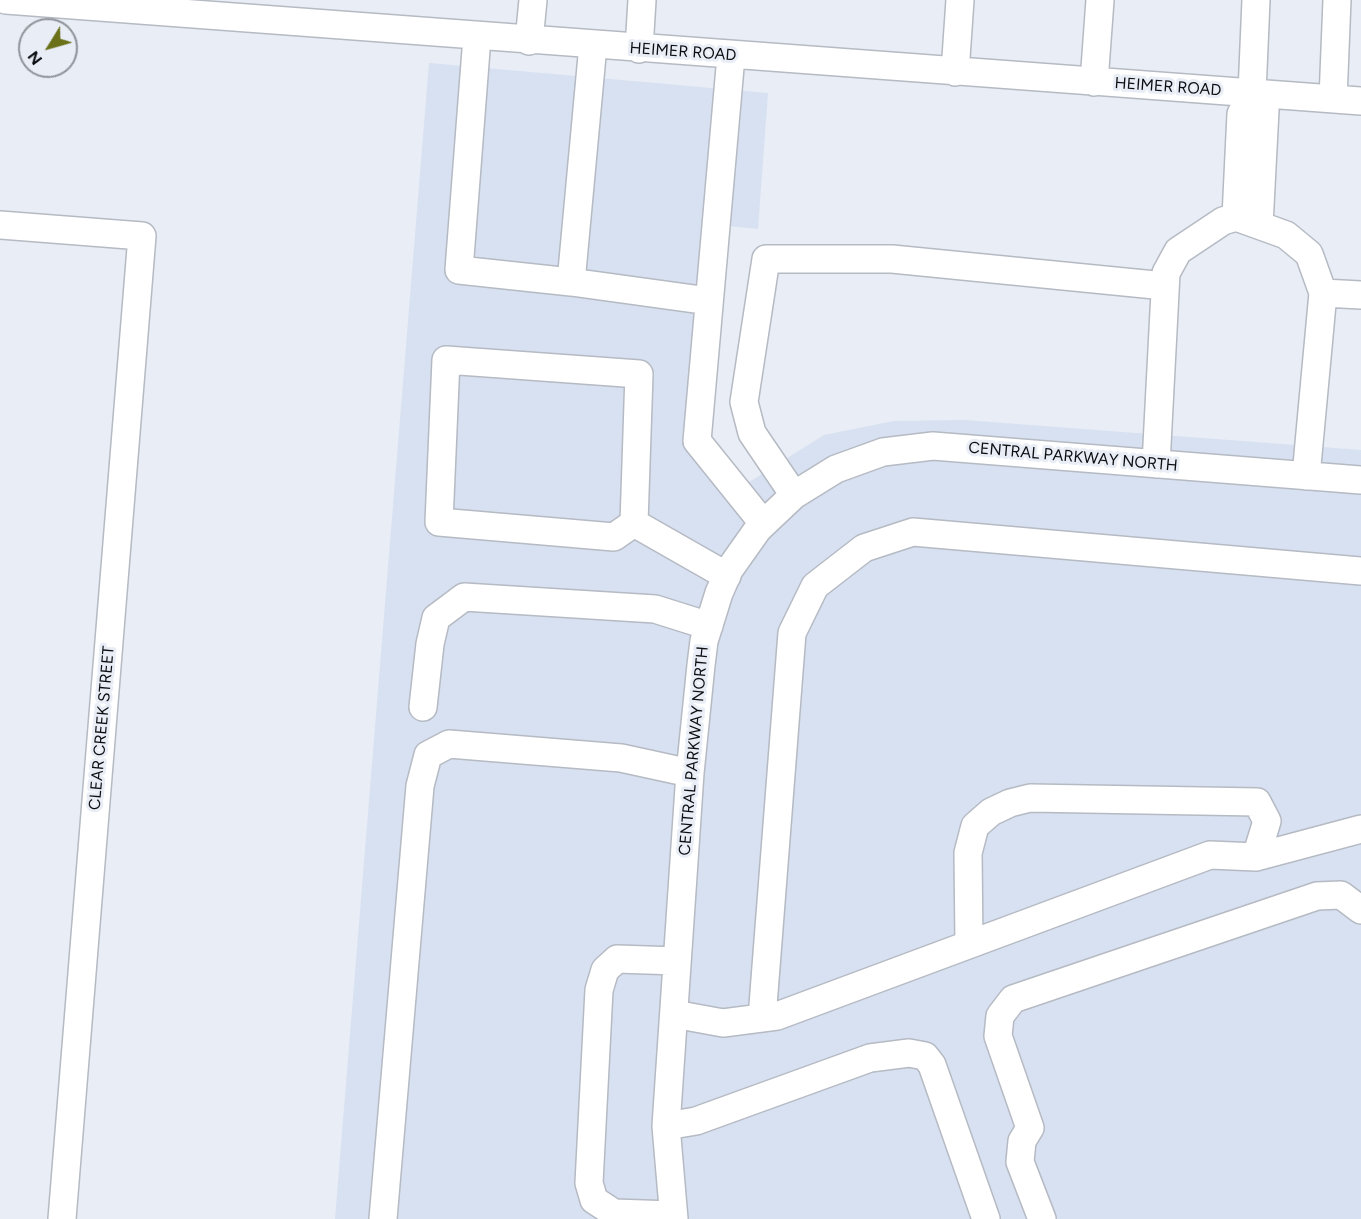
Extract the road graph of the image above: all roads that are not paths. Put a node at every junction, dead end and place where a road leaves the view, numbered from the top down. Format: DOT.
graph roads {
  1 [pos="6,0"];
  2 [pos="533,0"];
  3 [pos="642,0"];
  4 [pos="960,0"];
  5 [pos="1100,0"];
  6 [pos="1256,0"];
  7 [pos="1337,0"];
  8 [pos="161,7"];
  9 [pos="207,8"];
  10 [pos="477,37"];
  11 [pos="529,40"];
  12 [pos="593,45"];
  13 [pos="639,49"];
  14 [pos="730,56"];
  15 [pos="955,72"];
  16 [pos="1094,82"];
  17 [pos="1252,93"];
  18 [pos="1333,99"];
  19 [pos="1361,101"];
  20 [pos="1247,221"];
  21 [pos="0,225"];
  22 [pos="571,282"];
  23 [pos="1165,286"];
  24 [pos="1323,293"];
  25 [pos="1361,296"];
  26 [pos="709,301"];
  27 [pos="1156,464"];
  28 [pos="1306,476"];
  29 [pos="1361,480"];
  30 [pos="794,495"];
  31 [pos="634,523"];
  32 [pos="763,523"];
  33 [pos="1361,571"];
  34 [pos="727,576"];
  35 [pos="709,626"];
  36 [pos="423,707"];
  37 [pos="690,772"];
  38 [pos="1361,829"];
  39 [pos="1256,857"];
  40 [pos="1361,910"];
  41 [pos="969,944"];
  42 [pos="677,961"];
  43 [pos="674,1014"];
  44 [pos="762,1018"];
  45 [pos="666,1126"];
  46 [pos="674,1217"];
  47 [pos="62,1219"];
  48 [pos="383,1219"];
  49 [pos="986,1219"];
  50 [pos="1042,1219"];
  1 -- 8 [label="street, HEIMER ROAD"];
  2 -- 11 [label="street"];
  3 -- 13 [label="street"];
  4 -- 15 [label="street"];
  5 -- 16 [label="street"];
  6 -- 17 [label="street"];
  7 -- 18 [label="street"];
  8 -- 9 [label="street, HEIMER ROAD"];
  9 -- 10 [label="street, HEIMER ROAD"];
  10 -- 11 [label="street, HEIMER ROAD"];
  10 -- 22 [label="street"];
  11 -- 12 [label="street, HEIMER ROAD"];
  12 -- 13 [label="street, HEIMER ROAD"];
  12 -- 22 [label="street"];
  13 -- 14 [label="street, HEIMER ROAD"];
  14 -- 15 [label="street, HEIMER ROAD"];
  14 -- 26 [label="street"];
  15 -- 16 [label="street, HEIMER ROAD"];
  16 -- 17 [label="street, HEIMER ROAD"];
  17 -- 18 [label="street, HEIMER ROAD"];
  17 -- 20 [label="street"];
  18 -- 19 [label="street, HEIMER ROAD"];
  20 -- 23 [label="street"];
  20 -- 24 [label="street"];
  21 -- 47 [label="street, CLEAR CREEK STREET"];
  22 -- 26 [label="street"];
  23 -- 27 [label="street"];
  23 -- 30 [label="street"];
  24 -- 25 [label="street"];
  24 -- 28 [label="street"];
  26 -- 32 [label="street"];
  27 -- 28 [label="street, CENTRAL PARKWAY NORTH"];
  27 -- 30 [label="street, CENTRAL PARKWAY NORTH"];
  28 -- 29 [label="street, CENTRAL PARKWAY NORTH"];
  30 -- 32 [label="street, CENTRAL PARKWAY NORTH"];
  31 -- 31 [label="street"];
  31 -- 34 [label="street"];
  32 -- 34 [label="street, CENTRAL PARKWAY NORTH"];
  33 -- 44 [label="street"];
  34 -- 35 [label="street, CENTRAL PARKWAY NORTH"];
  35 -- 36 [label="street"];
  35 -- 37 [label="street, CENTRAL PARKWAY NORTH"];
  37 -- 42 [label="street, CENTRAL PARKWAY NORTH"];
  37 -- 48 [label="street"];
  38 -- 39 [label="street"];
  39 -- 41 [label="street"];
  39 -- 41 [label="street"];
  40 -- 50 [label="street"];
  41 -- 44 [label="street"];
  42 -- 43 [label="street, CENTRAL PARKWAY NORTH"];
  42 -- 46 [label="street"];
  43 -- 44 [label="street"];
  43 -- 45 [label="street, CENTRAL PARKWAY NORTH"];
  45 -- 46 [label="street, CENTRAL PARKWAY NORTH"];
  45 -- 49 [label="street"];
}
